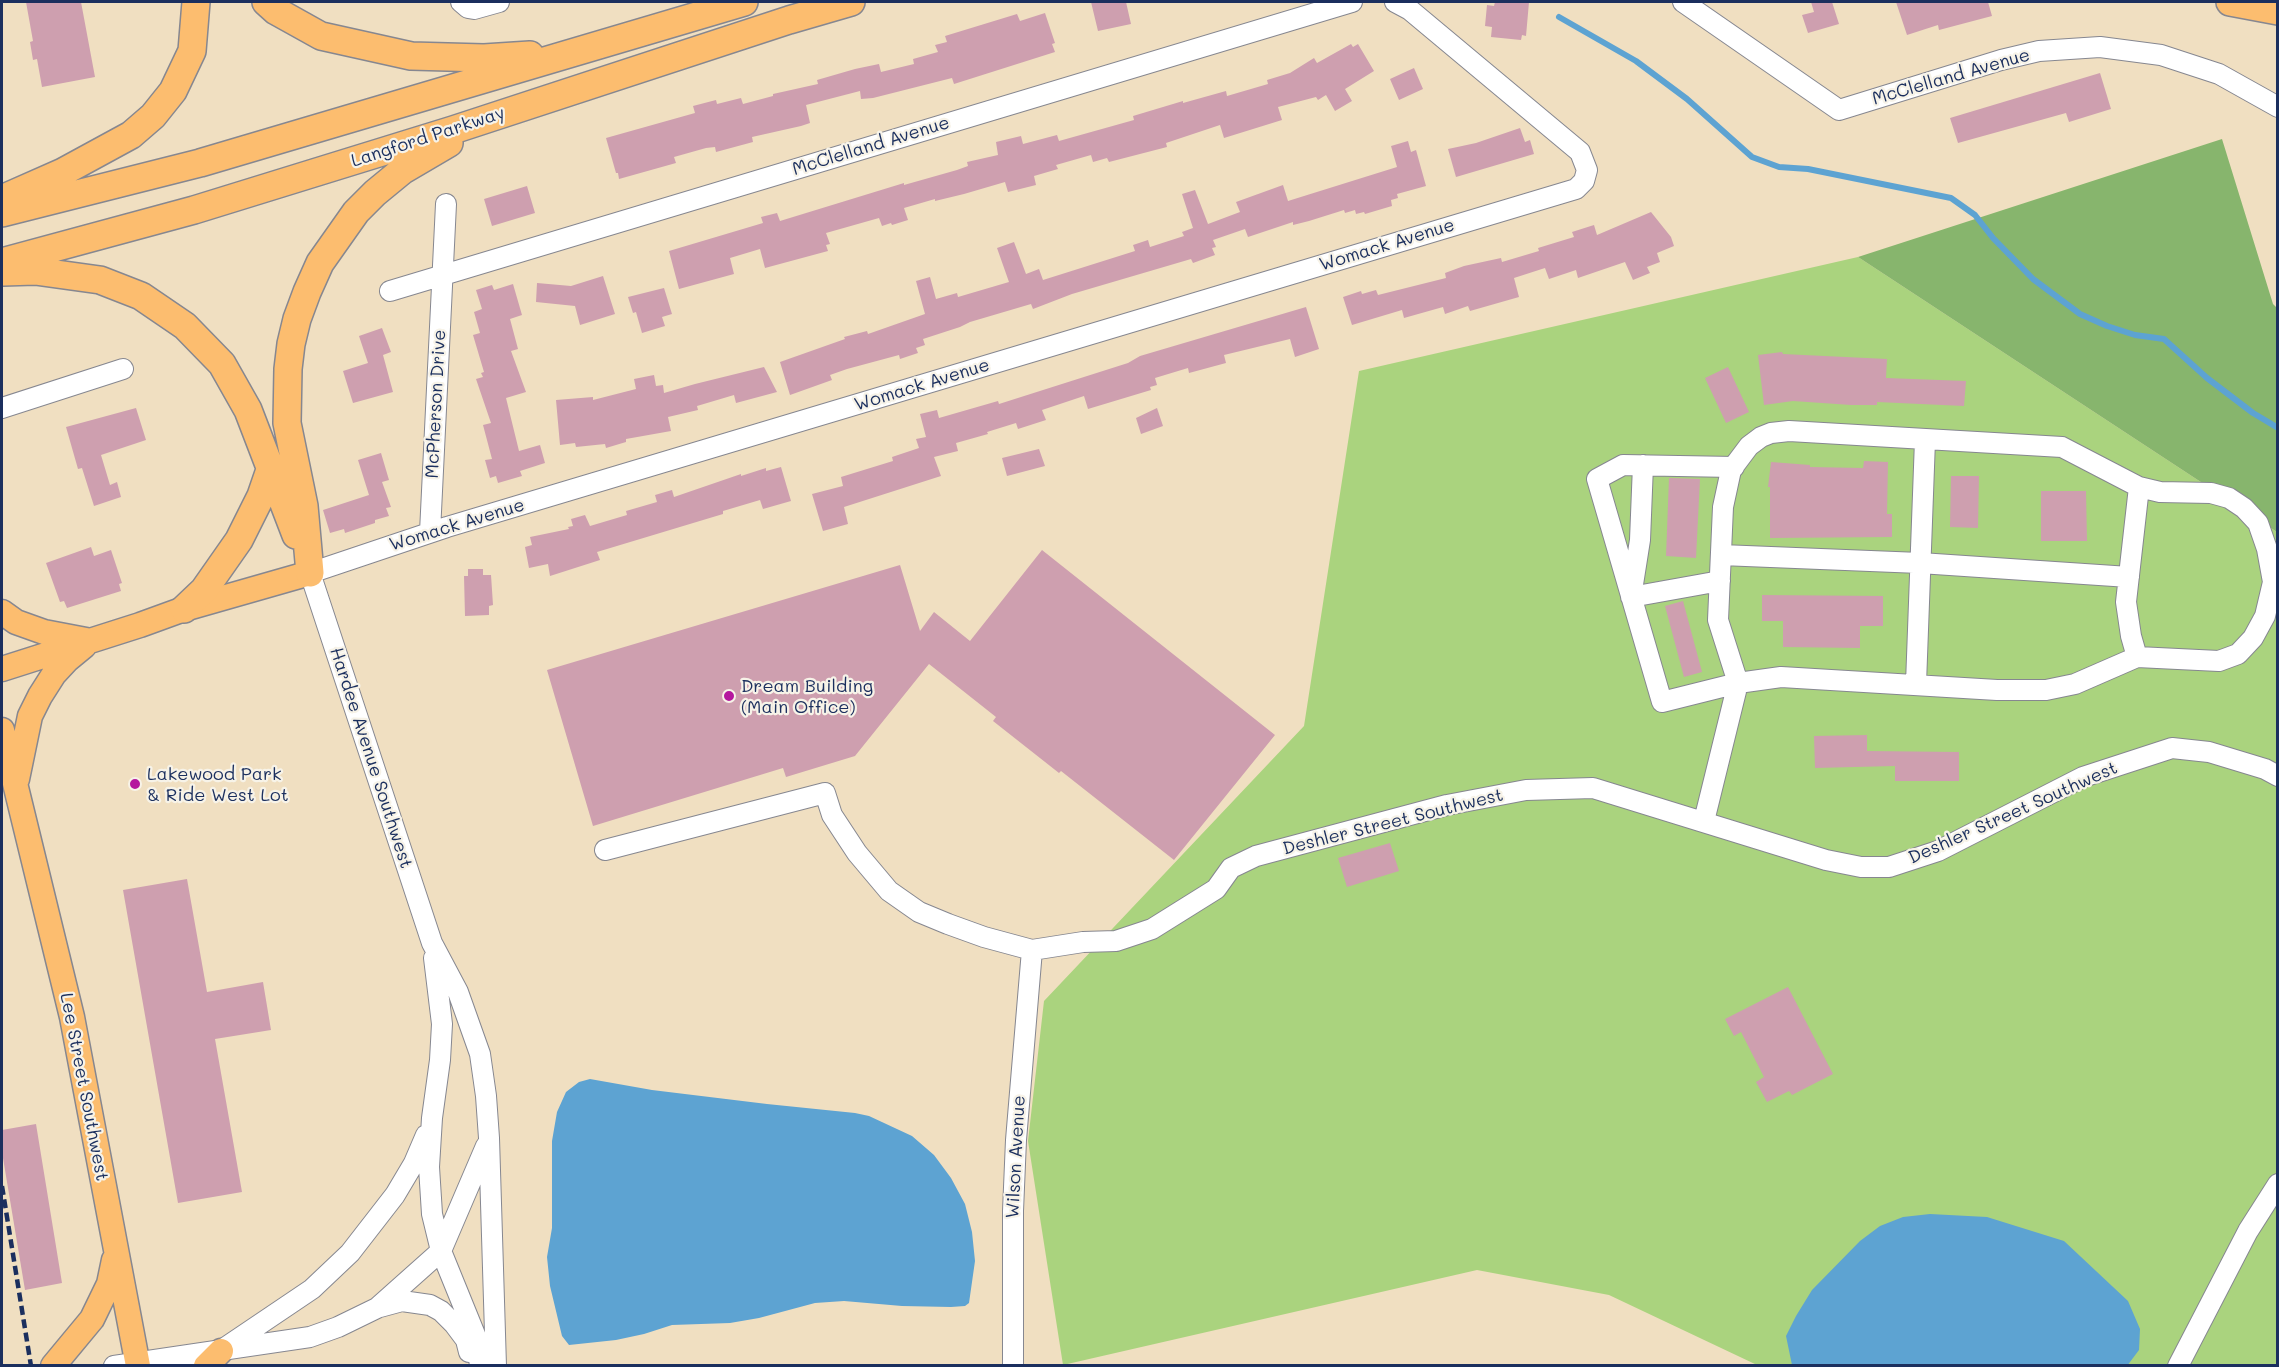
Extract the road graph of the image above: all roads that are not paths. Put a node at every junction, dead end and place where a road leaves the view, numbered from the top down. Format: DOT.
graph roads {
  1 [pos="196,2"];
  2 [pos="266,2"];
  3 [pos="461,2"];
  4 [pos="499,2"];
  5 [pos="744,2"];
  6 [pos="851,2"];
  7 [pos="1352,2"];
  8 [pos="1395,2"];
  9 [pos="1683,2"];
  10 [pos="2230,2"];
  11 [pos="2277,11"];
  12 [pos="582,51"];
  13 [pos="582,87"];
  14 [pos="2277,107"];
  15 [pos="2,199"];
  16 [pos="446,204"];
  17 [pos="2,213"];
  18 [pos="2,262"];
  19 [pos="2,272"];
  20 [pos="442,276"];
  21 [pos="390,291"];
  22 [pos="123,369"];
  23 [pos="2,408"];
  24 [pos="1925,440"];
  25 [pos="1642,465"];
  26 [pos="271,467"];
  27 [pos="1734,467"];
  28 [pos="2139,487"];
  29 [pos="430,532"];
  30 [pos="1721,555"];
  31 [pos="1920,563"];
  32 [pos="310,573"];
  33 [pos="2129,577"];
  34 [pos="1720,581"];
  35 [pos="2275,583"];
  36 [pos="1631,597"];
  37 [pos="184,609"];
  38 [pos="2,612"];
  39 [pos="91,641"];
  40 [pos="2137,657"];
  41 [pos="2,669"];
  42 [pos="1738,683"];
  43 [pos="1916,684"];
  44 [pos="2,730"];
  45 [pos="2277,776"];
  46 [pos="15,786"];
  47 [pos="1704,821"];
  48 [pos="605,850"];
  49 [pos="432,943"];
  50 [pos="1032,950"];
  51 [pos="432,1118"];
  52 [pos="489,1138"];
  53 [pos="2277,1184"];
  54 [pos="116,1248"];
  55 [pos="441,1251"];
  56 [pos="377,1308"];
  57 [pos="213,1358"];
  58 [pos="130,1364"];
  59 [pos="53,1365"];
  60 [pos="471,1365"];
  61 [pos="480,1365"];
  62 [pos="496,1365"];
  63 [pos="1013,1365"];
  64 [pos="2178,1365"];
  1 -- 15 [label="highway"];
  2 -- 12 [label="highway"];
  3 -- 4 [label="street"];
  5 -- 12 [label="highway, Langford Parkway"];
  6 -- 13 [label="highway, Langford Parkway"];
  7 -- 20 [label="street, McClelland Avenue"];
  8 -- 29 [label="street, Womack Avenue"];
  9 -- 14 [label="street, McClelland Avenue"];
  10 -- 11 [label="highway"];
  12 -- 17 [label="highway, Langford Parkway"];
  13 -- 18 [label="highway, Langford Parkway"];
  13 -- 32 [label="highway"];
  16 -- 20 [label="street, McPherson Drive"];
  19 -- 26 [label="highway"];
  20 -- 21 [label="street, McClelland Avenue"];
  20 -- 29 [label="street, McPherson Drive"];
  22 -- 23 [label="street"];
  24 -- 27 [label="street"];
  24 -- 28 [label="street"];
  24 -- 31 [label="street"];
  25 -- 27 [label="street"];
  25 -- 36 [label="street"];
  25 -- 36 [label="street"];
  26 -- 32 [label="highway"];
  26 -- 37 [label="highway"];
  27 -- 30 [label="street"];
  28 -- 33 [label="street"];
  28 -- 35 [label="street"];
  29 -- 32 [label="street, Womack Avenue"];
  30 -- 31 [label="street"];
  30 -- 34 [label="street"];
  31 -- 33 [label="street"];
  31 -- 43 [label="street"];
  32 -- 37 [label="main road, Womack Avenue"];
  32 -- 49 [label="street, Hardee Avenue Southwest"];
  33 -- 40 [label="street"];
  34 -- 36 [label="street"];
  34 -- 42 [label="street"];
  35 -- 40 [label="street"];
  36 -- 42 [label="street"];
  37 -- 39 [label="main road, Womack Avenue"];
  38 -- 39 [label="main road"];
  39 -- 41 [label="main road, Womack Avenue"];
  39 -- 46 [label="main road"];
  40 -- 43 [label="street"];
  42 -- 43 [label="street"];
  42 -- 47 [label="street"];
  44 -- 46 [label="main road, Lee Street Southwest"];
  45 -- 47 [label="street, Deshler Street Southwest"];
  46 -- 54 [label="main road, Lee Street Southwest"];
  47 -- 50 [label="street, Deshler Street Southwest"];
  48 -- 50 [label="street, Deshler Street Southwest"];
  49 -- 51 [label="street, Hardee Avenue Southwest"];
  49 -- 52 [label="street, Hardee Avenue Southwest"];
  50 -- 63 [label="street, Wilson Avenue"];
  51 -- 55 [label="street"];
  51 -- 57 [label="street"];
  52 -- 55 [label="street"];
  52 -- 62 [label="street, Hardee Avenue Southwest"];
  53 -- 64 [label="street"];
  54 -- 58 [label="main road, Lee Street Southwest"];
  54 -- 59 [label="main road"];
  55 -- 56 [label="street"];
  55 -- 61 [label="street"];
  56 -- 57 [label="street"];
  56 -- 60 [label="street"];
  57 -- 58 [label="street"];
}
